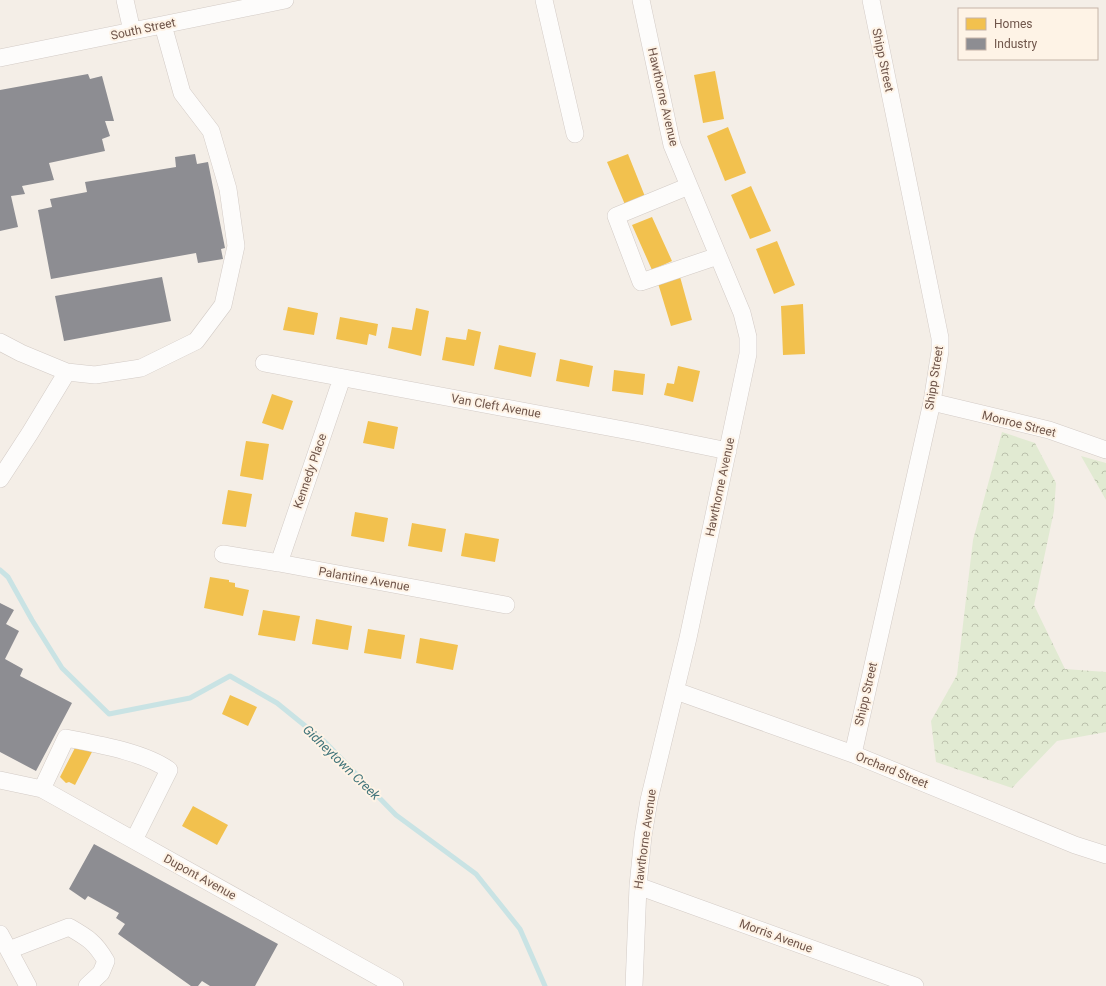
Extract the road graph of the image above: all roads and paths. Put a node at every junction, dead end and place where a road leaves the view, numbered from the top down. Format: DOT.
graph roads {
  1 [pos="125,0"];
  2 [pos="285,0"];
  3 [pos="544,0"];
  4 [pos="641,0"];
  5 [pos="871,0"];
  6 [pos="163,25"];
  7 [pos="132,31"];
  8 [pos="0,58"];
  9 [pos="575,134"];
  10 [pos="689,186"];
  11 [pos="718,256"];
  12 [pos="0,342"];
  13 [pos="264,364"];
  14 [pos="67,372"];
  15 [pos="342,378"];
  16 [pos="932,402"];
  17 [pos="1106,450"];
  18 [pos="728,451"];
  19 [pos="0,479"];
  20 [pos="223,554"];
  21 [pos="279,563"];
  22 [pos="506,605"];
  23 [pos="676,691"];
  24 [pos="853,754"];
  25 [pos="0,780"];
  26 [pos="42,790"];
  27 [pos="134,840"];
  28 [pos="1106,855"];
  29 [pos="638,886"];
  30 [pos="0,934"];
  31 [pos="8,950"];
  32 [pos="28,986"];
  33 [pos="87,986"];
  34 [pos="395,986"];
  35 [pos="634,986"];
  36 [pos="915,986"];
  1 -- 7 [label="street"];
  2 -- 6 [label="street, South Street"];
  3 -- 9 [label="street"];
  4 -- 10 [label="street, Hawthorne Avenue"];
  5 -- 16 [label="street, Shipp Street"];
  6 -- 7 [label="street, South Street"];
  6 -- 14 [label="street"];
  7 -- 8 [label="street, South Street"];
  10 -- 11 [label="street, Hawthorne Avenue"];
  10 -- 11 [label="street"];
  11 -- 18 [label="street, Hawthorne Avenue"];
  12 -- 14 [label="street"];
  13 -- 15 [label="street, Van Cleft Avenue"];
  14 -- 19 [label="street"];
  15 -- 18 [label="street, Van Cleft Avenue"];
  15 -- 21 [label="street, Kennedy Place"];
  16 -- 17 [label="street, Monroe Street"];
  16 -- 24 [label="street, Shipp Street"];
  18 -- 23 [label="street, Hawthorne Avenue"];
  20 -- 21 [label="street, Palantine Avenue"];
  21 -- 22 [label="street, Palantine Avenue"];
  23 -- 24 [label="street, Orchard Street"];
  23 -- 29 [label="street, Hawthorne Avenue"];
  24 -- 28 [label="street, Orchard Street"];
  25 -- 26 [label="street, Dupont Avenue"];
  26 -- 27 [label="street, Dupont Avenue"];
  26 -- 27 [label="street"];
  27 -- 34 [label="street, Dupont Avenue"];
  29 -- 35 [label="street, Hawthorne Avenue"];
  29 -- 36 [label="street, Morris Avenue"];
  30 -- 31 [label="street"];
  31 -- 32 [label="street"];
  31 -- 33 [label="street"];
}
